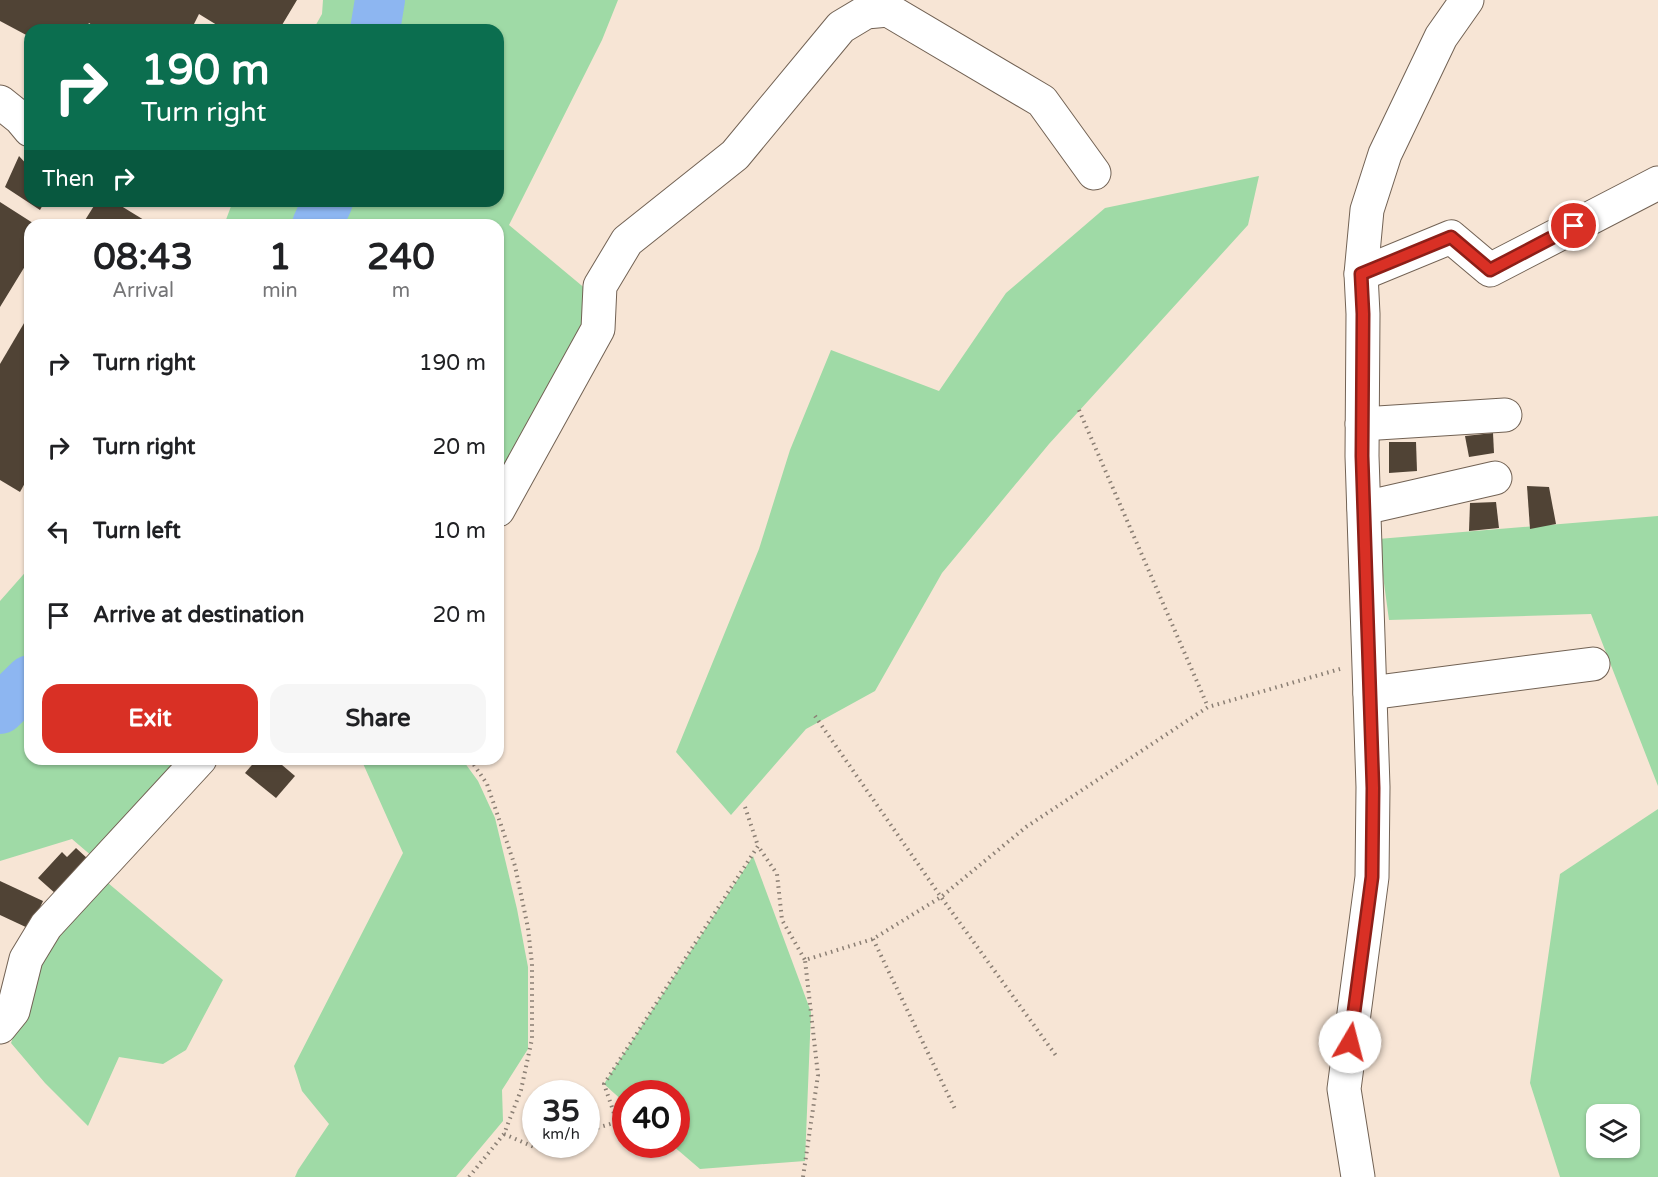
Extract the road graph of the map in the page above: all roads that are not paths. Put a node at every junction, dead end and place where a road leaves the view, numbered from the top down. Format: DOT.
graph roads {
  1 [pos="1467,0"];
  2 [pos="892,5"];
  3 [pos="0,102"];
  4 [pos="24,123"];
  5 [pos="1094,173"];
  6 [pos="1658,183"];
  7 [pos="1361,274"];
  8 [pos="1505,415"];
  9 [pos="1362,424"];
  10 [pos="1494,478"];
  11 [pos="504,499"];
  12 [pos="1364,508"];
  13 [pos="1593,664"];
  14 [pos="1369,677"];
  15 [pos="194,765"];
  16 [pos="0,1027"];
  17 [pos="1358,1177"];
  1 -- 7 [label="street"];
  2 -- 5 [label="street"];
  2 -- 11 [label="street"];
  3 -- 4 [label="street"];
  6 -- 7 [label="street"];
  7 -- 9 [label="street"];
  8 -- 9 [label="street"];
  9 -- 12 [label="street"];
  10 -- 12 [label="street"];
  12 -- 14 [label="street"];
  13 -- 14 [label="street"];
  14 -- 17 [label="street"];
  15 -- 16 [label="street"];
}
